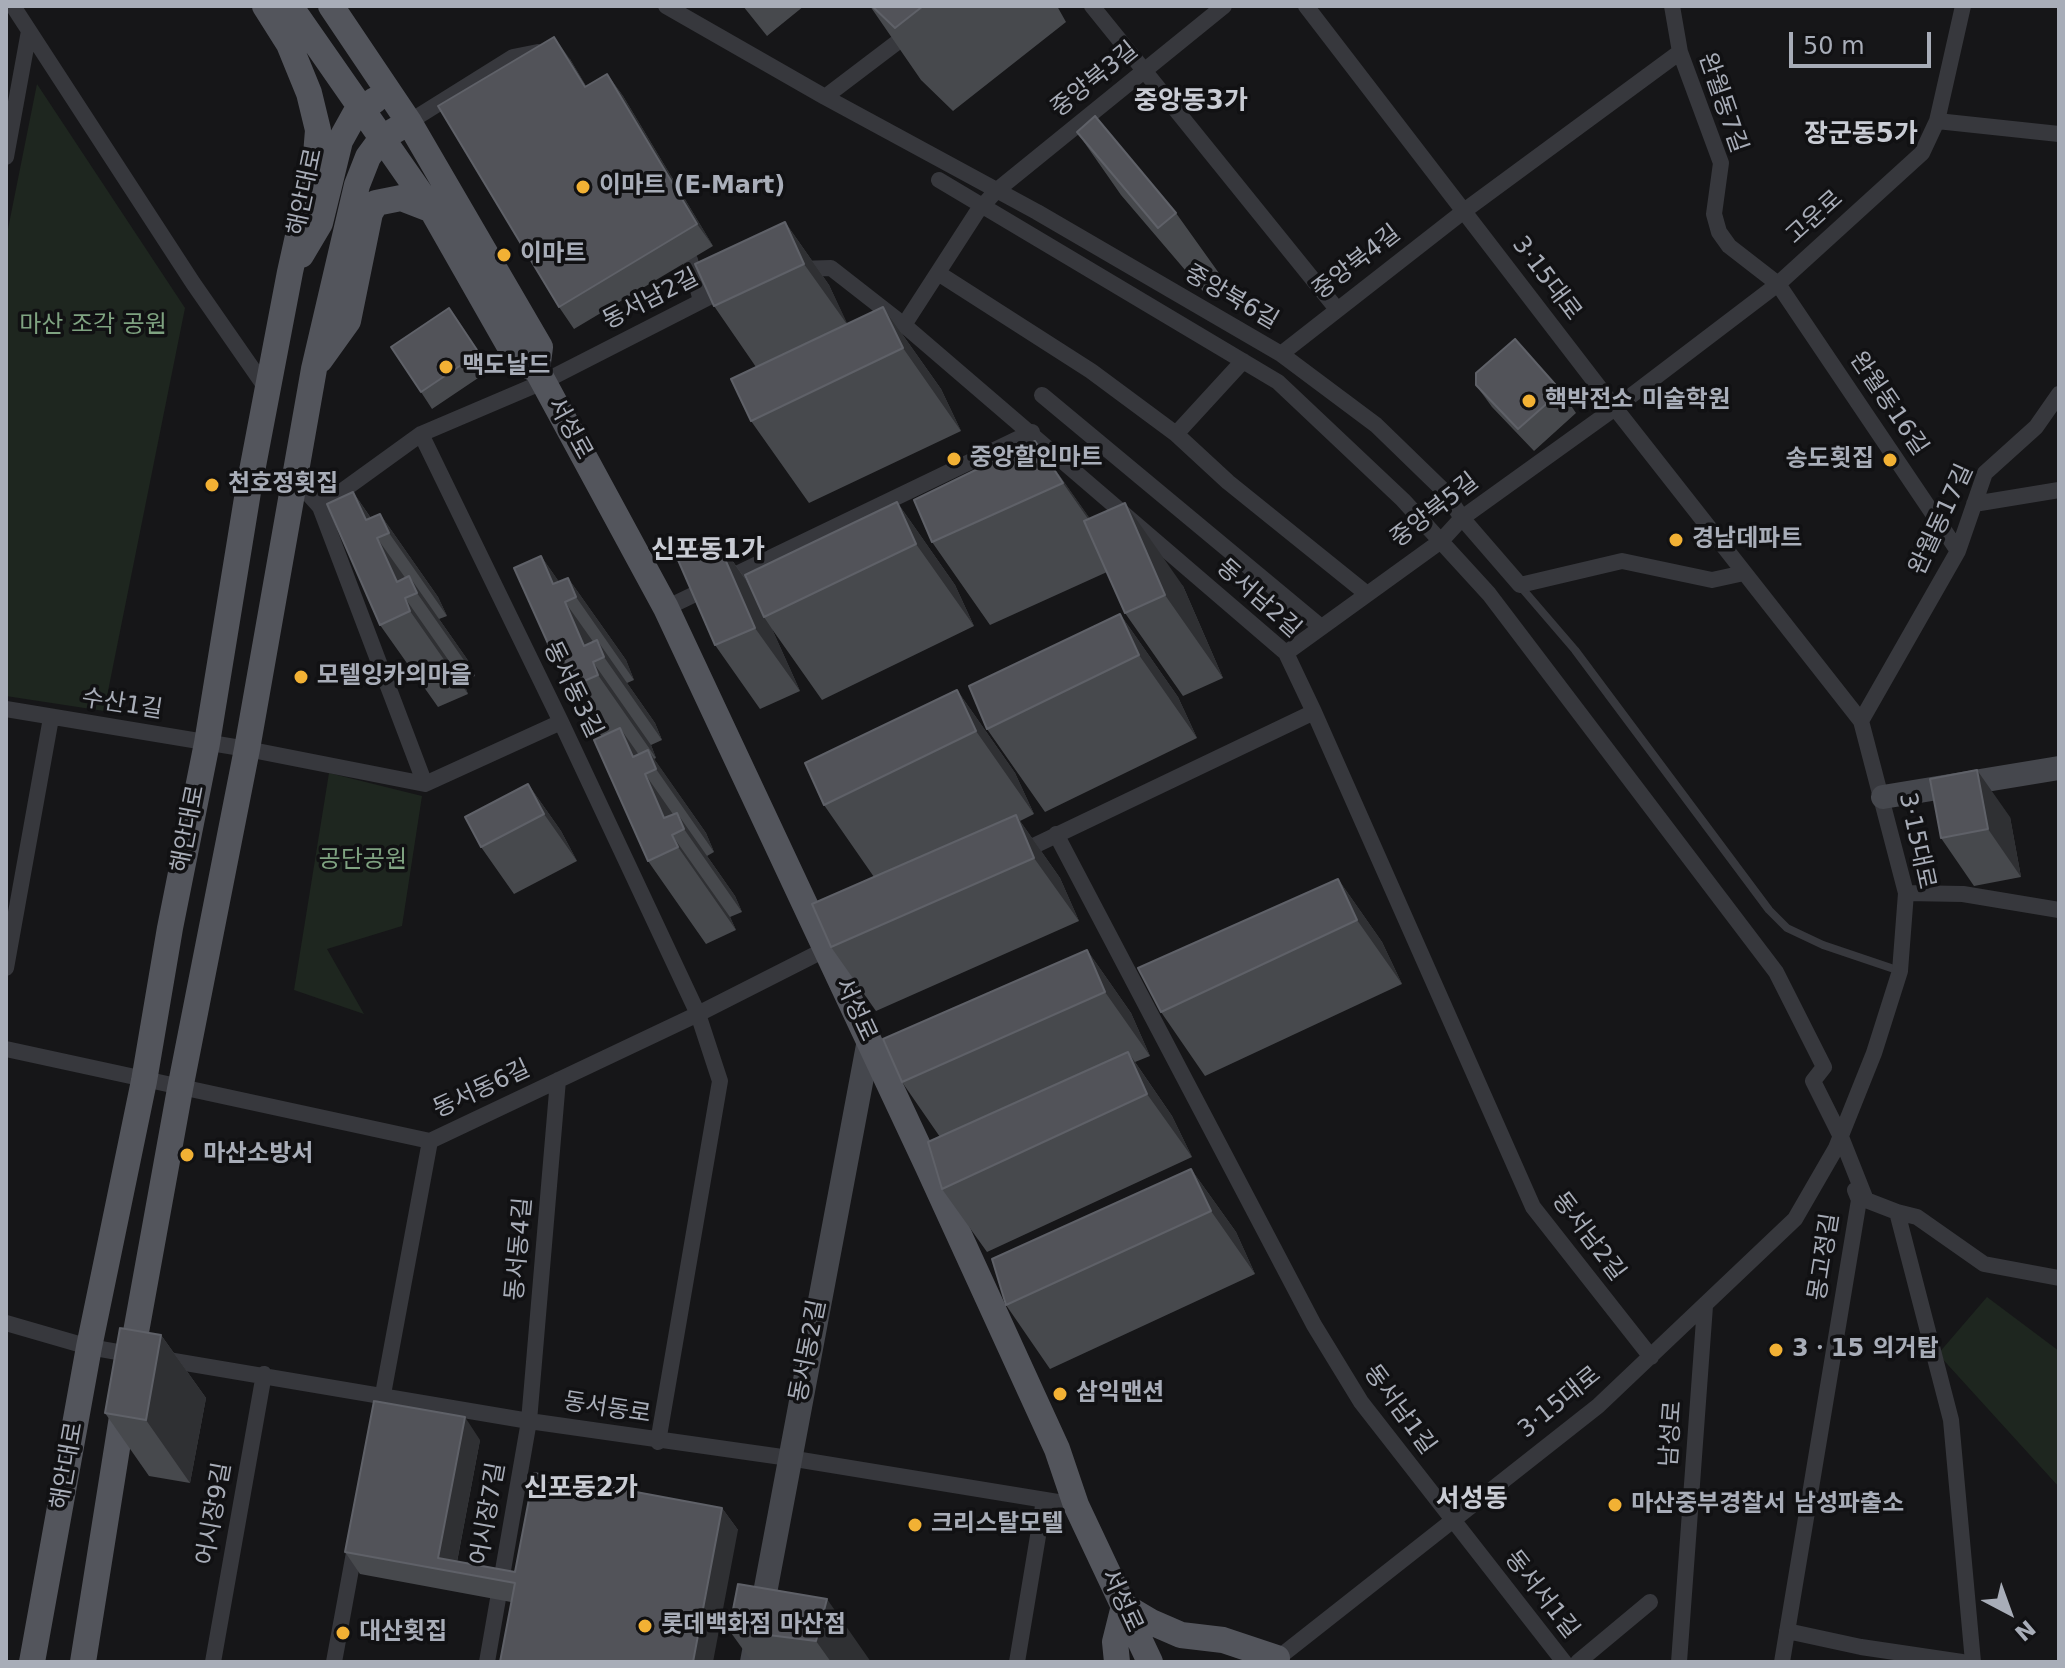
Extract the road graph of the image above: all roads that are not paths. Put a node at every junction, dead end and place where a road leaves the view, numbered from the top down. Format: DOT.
graph roads {
  1 [pos="13,6"];
  2 [pos="265,6"];
  3 [pos="290,6"];
  4 [pos="331,6"];
  5 [pos="666,6"];
  6 [pos="945,6"];
  7 [pos="1092,6"];
  8 [pos="1224,6"];
  9 [pos="1306,6"];
  10 [pos="1672,6"];
  11 [pos="1963,6"];
  12 [pos="29,31"];
  13 [pos="1680,52"];
  14 [pos="562,63"];
  15 [pos="1144,72"];
  16 [pos="388,91"];
  17 [pos="825,97"];
  18 [pos="362,109"];
  19 [pos="1937,121"];
  20 [pos="409,122"];
  21 [pos="2059,134"];
  22 [pos="382,138"];
  23 [pos="6,157"];
  24 [pos="939,180"];
  25 [pos="996,191"];
  26 [pos="983,206"];
  27 [pos="432,210"];
  28 [pos="1464,211"];
  29 [pos="690,260"];
  30 [pos="781,271"];
  31 [pos="290,272"];
  32 [pos="938,273"];
  33 [pos="743,280"];
  34 [pos="1778,284"];
  35 [pos="701,301"];
  36 [pos="1336,308"];
  37 [pos="904,325"];
  38 [pos="1281,354"];
  39 [pos="1243,361"];
  40 [pos="314,369"];
  41 [pos="540,376"];
  42 [pos="268,391"];
  43 [pos="2059,394"];
  44 [pos="1042,395"];
  45 [pos="1615,408"];
  46 [pos="1032,432"];
  47 [pos="421,434"];
  48 [pos="1176,434"];
  49 [pos="295,479"];
  50 [pos="2059,490"];
  51 [pos="1974,504"];
  52 [pos="320,507"];
  53 [pos="1462,518"];
  54 [pos="1441,541"];
  55 [pos="1958,551"];
  56 [pos="1744,573"];
  57 [pos="1520,585"];
  58 [pos="1367,594"];
  59 [pos="666,608"];
  60 [pos="1321,627"];
  61 [pos="1286,653"];
  62 [pos="6,709"];
  63 [pos="1314,712"];
  64 [pos="51,718"];
  65 [pos="1861,721"];
  66 [pos="561,722"];
  67 [pos="207,743"];
  68 [pos="247,749"];
  69 [pos="2059,768"];
  70 [pos="425,784"];
  71 [pos="1883,797"];
  72 [pos="1056,834"];
  73 [pos="1002,861"];
  74 [pos="1906,893"];
  75 [pos="2059,910"];
  76 [pos="854,935"];
  77 [pos="827,949"];
  78 [pos="6,968"];
  79 [pos="1900,971"];
  80 [pos="698,1014"];
  81 [pos="869,1040"];
  82 [pos="6,1049"];
  83 [pos="558,1080"];
  84 [pos="144,1081"];
  85 [pos="180,1089"];
  86 [pos="430,1141"];
  87 [pos="1838,1143"];
  88 [pos="1897,1212"];
  89 [pos="2059,1278"];
  90 [pos="1705,1306"];
  91 [pos="6,1323"];
  92 [pos="89,1347"];
  93 [pos="132,1354"];
  94 [pos="1651,1357"];
  95 [pos="264,1374"];
  96 [pos="382,1395"];
  97 [pos="529,1421"];
  98 [pos="377,1426"];
  99 [pos="658,1442"];
  100 [pos="789,1458"];
  101 [pos="1044,1500"];
  102 [pos="1076,1505"];
  103 [pos="1452,1519"];
  104 [pos="360,1520"];
  105 [pos="1650,1602"];
  106 [pos="1124,1606"];
  107 [pos="1787,1631"];
  108 [pos="1275,1661"];
  109 [pos="32,1662"];
  110 [pos="83,1662"];
  111 [pos="213,1662"];
  112 [pos="334,1662"];
  113 [pos="487,1662"];
  114 [pos="752,1662"];
  115 [pos="1017,1662"];
  116 [pos="1117,1662"];
  117 [pos="1150,1662"];
  118 [pos="1564,1662"];
  119 [pos="1578,1662"];
  120 [pos="1679,1662"];
  121 [pos="1782,1662"];
  122 [pos="1962,1662"];
  123 [pos="1973,1662"];
  1 -- 12 [label="street"];
  2 -- 31 [label="main road, 해안대로"];
  3 -- 18 [label="main road"];
  4 -- 16 [label="main road"];
  5 -- 17 [label="street, 중앙북6길"];
  6 -- 17 [label="street"];
  7 -- 15 [label="street"];
  8 -- 15 [label="street, 중앙북3길"];
  9 -- 28 [label="street, 3·15대로"];
  10 -- 13 [label="street, 완월동7길"];
  11 -- 19 [label="street, 고운로"];
  12 -- 23 [label="street"];
  12 -- 42 [label="street"];
  13 -- 28 [label="street, 중앙북4길"];
  13 -- 34 [label="street, 완월동7길"];
  14 -- 20 [label="street"];
  15 -- 25 [label="street, 중앙북3길"];
  15 -- 36 [label="street"];
  16 -- 18 [label="main road"];
  16 -- 20 [label="main road, 서성로"];
  17 -- 25 [label="street, 중앙북6길"];
  18 -- 22 [label="main road"];
  18 -- 31 [label="main road"];
  19 -- 21 [label="street"];
  19 -- 34 [label="street, 고운로"];
  20 -- 22 [label="main road, 해안대로"];
  20 -- 41 [label="main road, 서성로"];
  22 -- 27 [label="main road, 서성로"];
  22 -- 40 [label="main road, 해안대로"];
  24 -- 26 [label="street"];
  25 -- 26 [label="street, 중앙북3길"];
  25 -- 38 [label="street, 중앙북6길"];
  26 -- 32 [label="street, 중앙북3길"];
  26 -- 39 [label="street"];
  27 -- 40 [label="main road"];
  27 -- 41 [label="main road, 서성로"];
  28 -- 36 [label="street, 중앙북4길"];
  28 -- 45 [label="street, 3·15대로"];
  29 -- 35 [label="street"];
  30 -- 37 [label="street, 동서남2길"];
  31 -- 42 [label="main road, 해안대로"];
  32 -- 37 [label="street, 중앙북3길"];
  32 -- 48 [label="street"];
  33 -- 35 [label="street, 동서남2길"];
  34 -- 45 [label="street, 고운로"];
  34 -- 55 [label="street, 완월동16길"];
  35 -- 41 [label="street, 동서남2길"];
  36 -- 38 [label="street, 중앙북4길"];
  37 -- 46 [label="street, 동서남2길"];
  38 -- 53 [label="street, 중앙북6길"];
  39 -- 48 [label="street"];
  39 -- 54 [label="street"];
  40 -- 49 [label="main road, 해안대로"];
  41 -- 47 [label="street"];
  41 -- 59 [label="main road, 서성로"];
  42 -- 67 [label="main road, 해안대로"];
  43 -- 51 [label="street, 완월동17길"];
  44 -- 60 [label="street"];
  45 -- 53 [label="street, 중앙북5길"];
  45 -- 56 [label="street, 3·15대로"];
  46 -- 59 [label="street"];
  46 -- 61 [label="street, 동서남2길"];
  47 -- 52 [label="street"];
  47 -- 66 [label="street, 동서동3길"];
  48 -- 58 [label="street"];
  49 -- 52 [label="street"];
  49 -- 68 [label="main road, 해안대로"];
  50 -- 51 [label="street"];
  51 -- 55 [label="street, 완월동17길"];
  52 -- 70 [label="street"];
  53 -- 54 [label="street, 중앙북5길"];
  53 -- 57 [label="street, 중앙북6길"];
  54 -- 58 [label="street, 중앙북5길"];
  54 -- 87 [label="street"];
  55 -- 65 [label="street, 완월동17길"];
  56 -- 57 [label="street"];
  56 -- 65 [label="street, 3·15대로"];
  57 -- 79 [label="lane"];
  58 -- 60 [label="street, 중앙북5길"];
  59 -- 77 [label="main road, 서성로"];
  60 -- 61 [label="street, 중앙북5길"];
  61 -- 63 [label="street, 동서남2길"];
  62 -- 64 [label="street"];
  63 -- 72 [label="street"];
  63 -- 94 [label="street, 동서남2길"];
  64 -- 67 [label="street, 수산1길"];
  64 -- 78 [label="street, 수산1길"];
  65 -- 71 [label="street, 3·15대로"];
  66 -- 70 [label="street"];
  66 -- 80 [label="street, 동서동3길"];
  67 -- 68 [label="street, 수산1길"];
  67 -- 84 [label="main road, 해안대로"];
  68 -- 70 [label="street, 수산1길"];
  68 -- 85 [label="main road, 해안대로"];
  69 -- 71 [label="main road"];
  71 -- 74 [label="street, 3·15대로"];
  72 -- 73 [label="street"];
  72 -- 103 [label="street, 동서남1길"];
  74 -- 75 [label="street"];
  74 -- 79 [label="street, 3·15대로"];
  76 -- 77 [label="street, 동서동6길"];
  77 -- 80 [label="street, 동서동6길"];
  77 -- 81 [label="main road, 서성로"];
  79 -- 87 [label="street, 3·15대로"];
  80 -- 83 [label="street, 동서동6길"];
  80 -- 99 [label="street"];
  81 -- 100 [label="main road, 동서동2길"];
  81 -- 102 [label="main road, 서성로"];
  82 -- 84 [label="street, 동서동6길"];
  83 -- 86 [label="street, 동서동6길"];
  83 -- 97 [label="street, 동서동4길"];
  84 -- 85 [label="street, 동서동6길"];
  84 -- 92 [label="main road, 해안대로"];
  85 -- 86 [label="street, 동서동6길"];
  85 -- 93 [label="main road, 해안대로"];
  86 -- 96 [label="street"];
  87 -- 88 [label="street"];
  87 -- 90 [label="street, 3·15대로"];
  87 -- 107 [label="street, 몽고정길"];
  88 -- 89 [label="street"];
  88 -- 123 [label="street"];
  90 -- 94 [label="street, 3·15대로"];
  90 -- 120 [label="street, 남성로"];
  91 -- 92 [label="street, 동서동로"];
  92 -- 93 [label="street, 동서동로"];
  92 -- 109 [label="main road, 해안대로"];
  93 -- 95 [label="street, 동서동로"];
  93 -- 110 [label="main road, 해안대로"];
  94 -- 103 [label="street, 3·15대로"];
  95 -- 96 [label="street, 동서동로"];
  95 -- 111 [label="street, 어시장9길"];
  96 -- 97 [label="street, 동서동로"];
  96 -- 98 [label="street"];
  97 -- 99 [label="street, 동서동로"];
  97 -- 113 [label="street, 어시장7길"];
  99 -- 100 [label="street, 동서동로"];
  100 -- 101 [label="street, 동서동로"];
  100 -- 114 [label="main road, 동서동2길"];
  101 -- 102 [label="street, 동서동로"];
  101 -- 115 [label="street"];
  102 -- 106 [label="main road, 서성로"];
  103 -- 108 [label="street, 3·15대로"];
  103 -- 118 [label="street, 동서서1길"];
  104 -- 112 [label="street"];
  105 -- 119 [label="street"];
  106 -- 108 [label="main road"];
  106 -- 116 [label="main road"];
  106 -- 117 [label="main road, 서성로"];
  107 -- 121 [label="street, 몽고정길"];
  107 -- 122 [label="street"];
}
